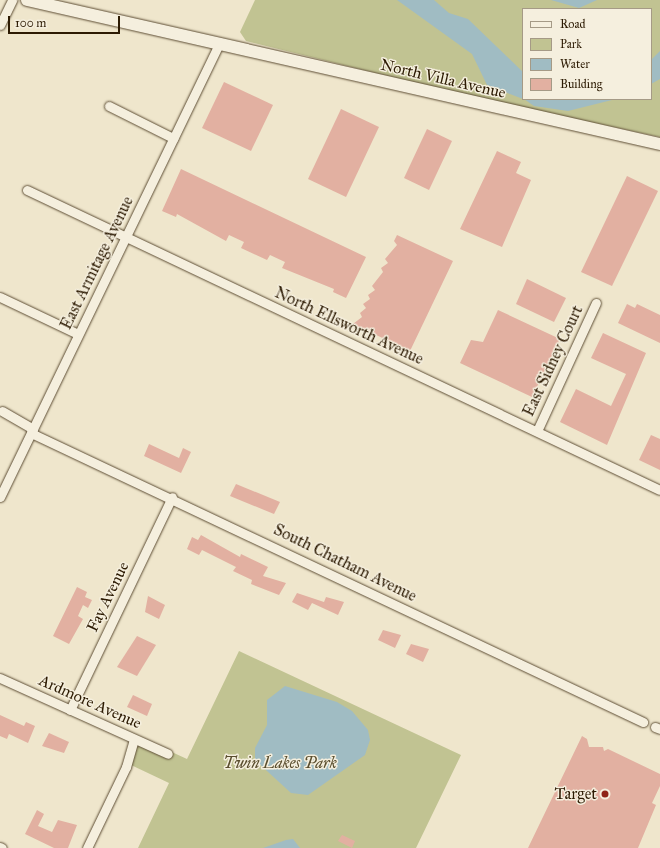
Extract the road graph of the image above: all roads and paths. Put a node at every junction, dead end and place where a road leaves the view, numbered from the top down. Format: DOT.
graph roads {
  1 [pos="12,0"];
  2 [pos="27,0"];
  3 [pos="0,25"];
  4 [pos="220,42"];
  5 [pos="109,106"];
  6 [pos="174,138"];
  7 [pos="660,144"];
  8 [pos="26,190"];
  9 [pos="126,236"];
  10 [pos="0,297"];
  11 [pos="596,304"];
  12 [pos="78,334"];
  13 [pos="2,411"];
  14 [pos="32,431"];
  15 [pos="537,431"];
  16 [pos="660,490"];
  17 [pos="0,497"];
  18 [pos="172,497"];
  19 [pos="0,678"];
  20 [pos="70,710"];
  21 [pos="643,722"];
  22 [pos="134,739"];
  23 [pos="168,754"];
  24 [pos="87,848"];
  1 -- 3 [label="street"];
  2 -- 4 [label="main road, North Villa Avenue"];
  4 -- 6 [label="street, East Armitage Avenue"];
  4 -- 7 [label="main road, North Villa Avenue"];
  5 -- 6 [label="street"];
  6 -- 9 [label="street, East Armitage Avenue"];
  8 -- 9 [label="street, North Ellsworth Avenue"];
  9 -- 12 [label="street, East Armitage Avenue"];
  9 -- 15 [label="street, North Ellsworth Avenue"];
  10 -- 12 [label="street"];
  11 -- 15 [label="street, East Sidney Court"];
  12 -- 14 [label="street, East Armitage Avenue"];
  13 -- 14 [label="street, South Chatham Avenue"];
  14 -- 17 [label="street, East Armitage Avenue"];
  14 -- 18 [label="street, South Chatham Avenue"];
  15 -- 16 [label="street, North Ellsworth Avenue"];
  18 -- 20 [label="street, Fay Avenue"];
  18 -- 21 [label="street, South Chatham Avenue"];
  19 -- 20 [label="street, Ardmore Avenue"];
  20 -- 22 [label="street, Ardmore Avenue"];
  22 -- 23 [label="street, Ardmore Avenue"];
  22 -- 24 [label="street"];
}
